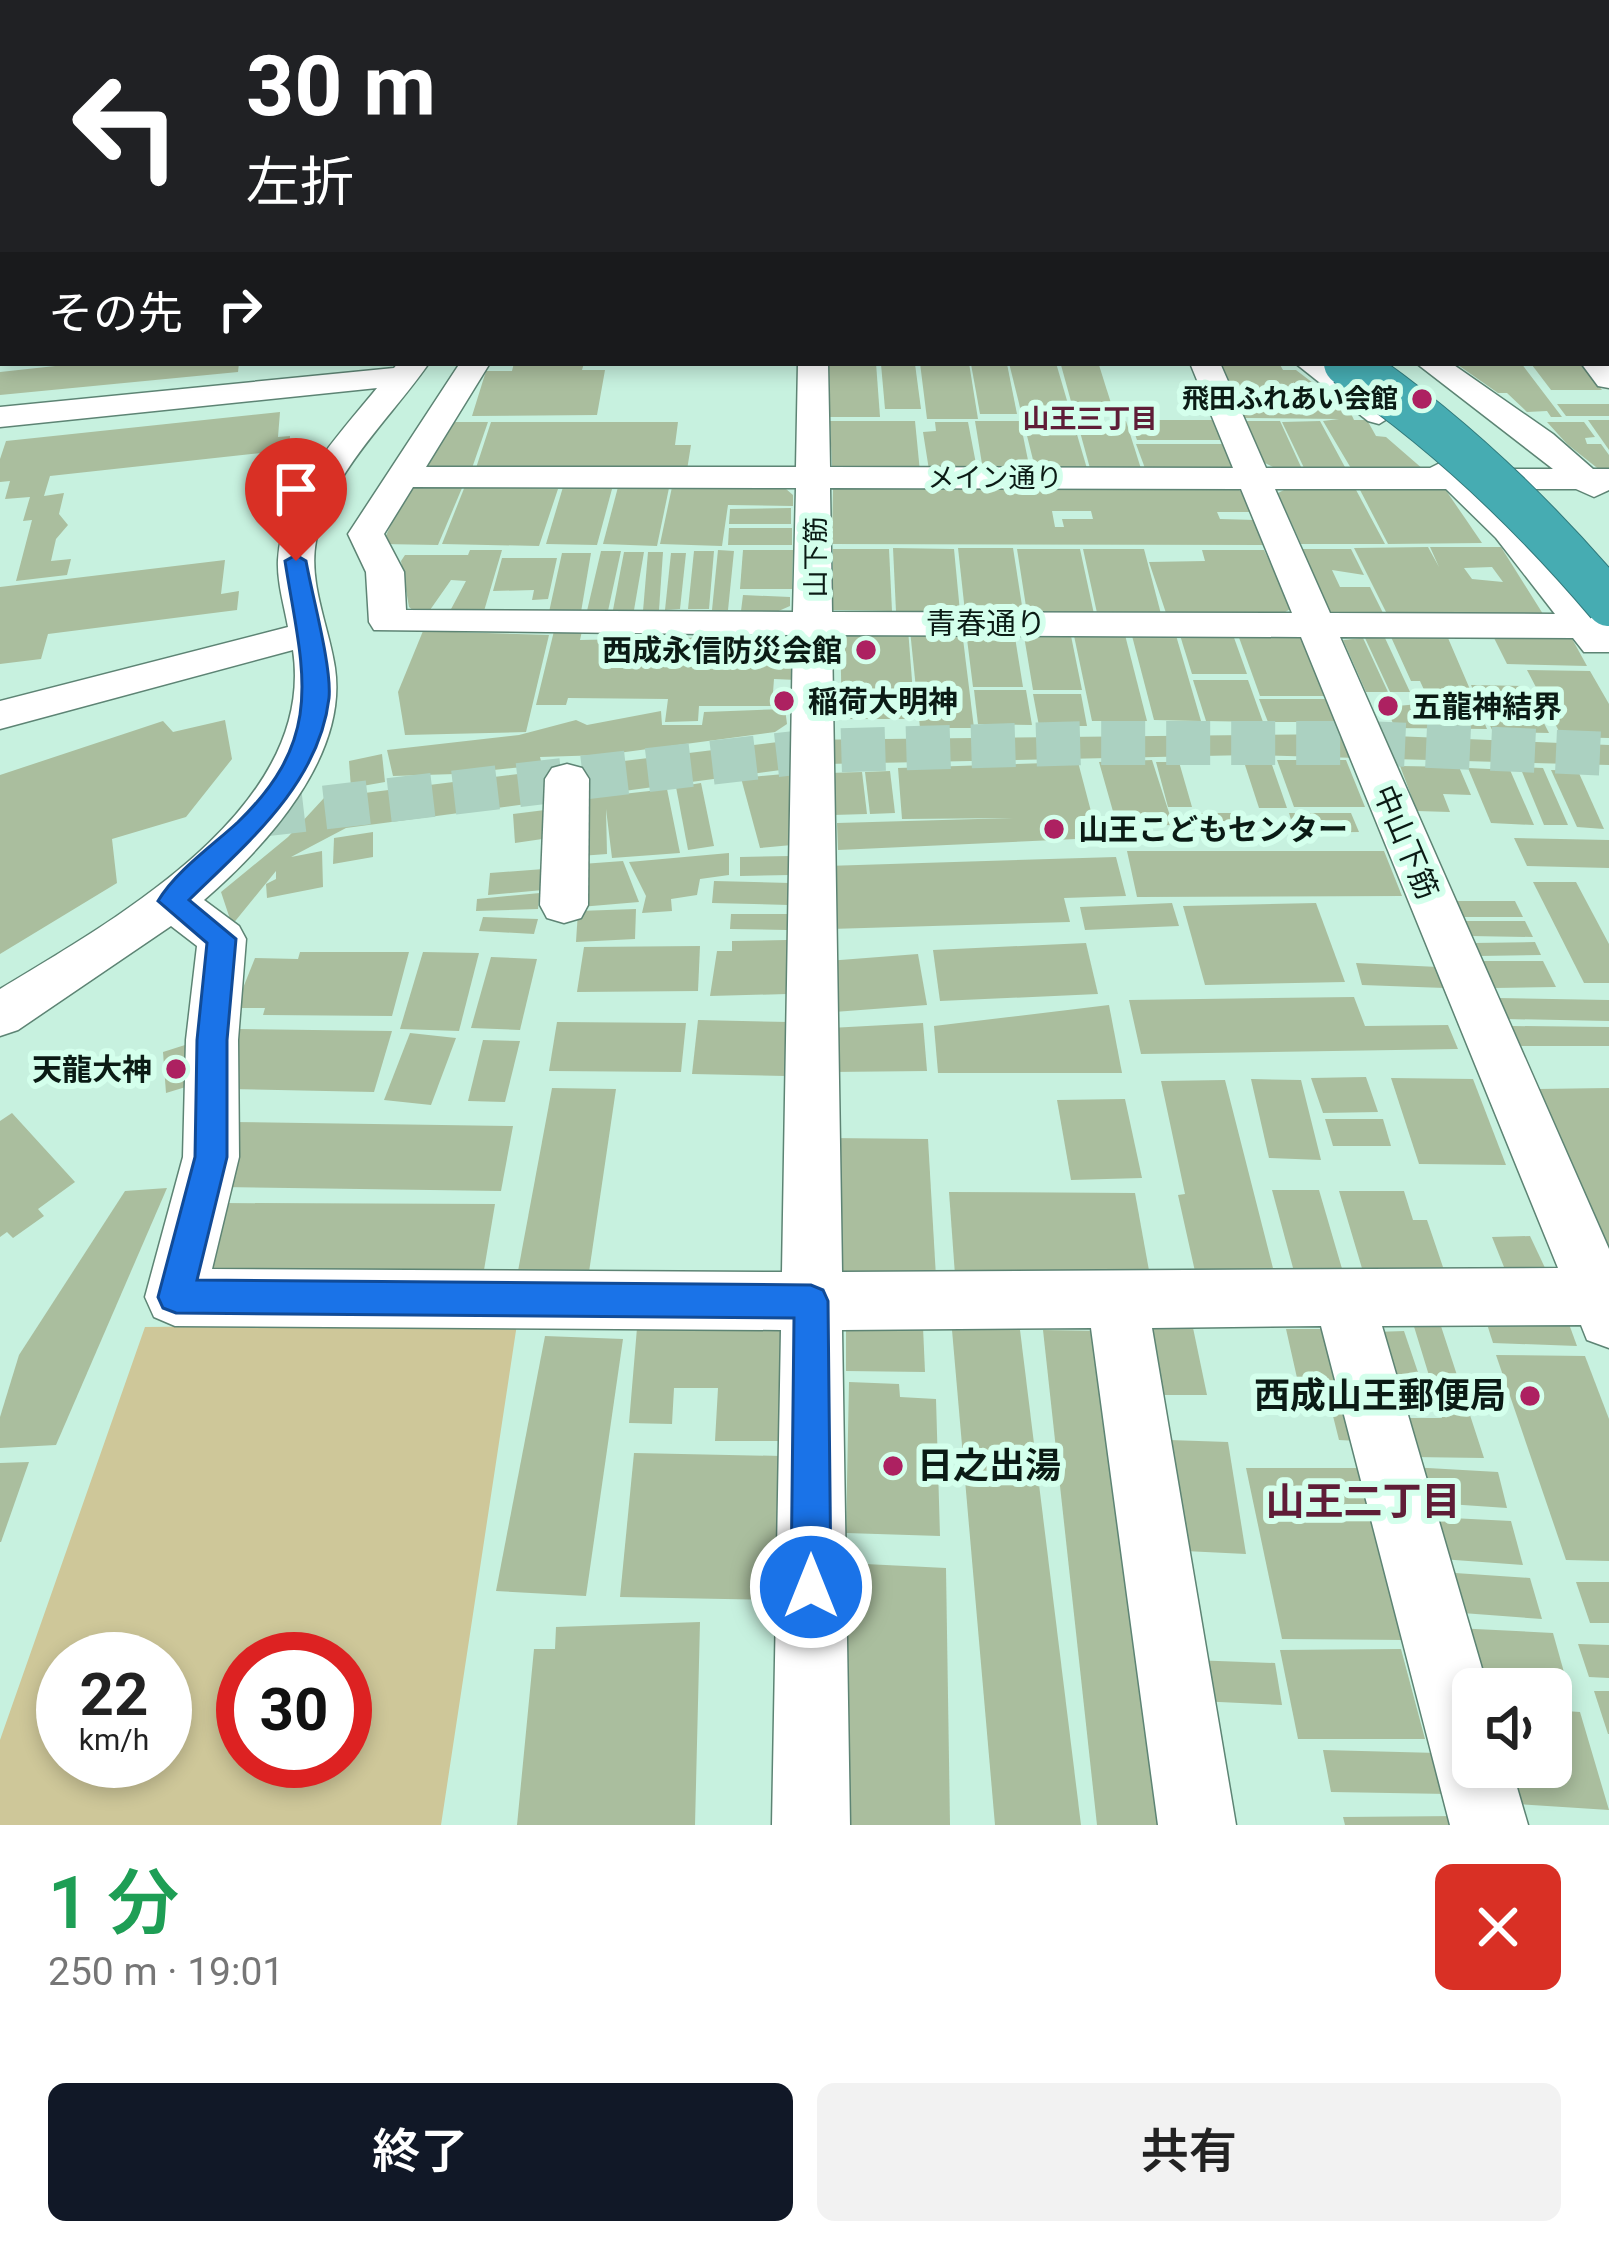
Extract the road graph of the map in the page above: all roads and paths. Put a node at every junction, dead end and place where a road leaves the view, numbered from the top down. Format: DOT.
graph roads {
  1 [pos="473,366"];
  2 [pos="813,366"];
  3 [pos="1206,366"];
  4 [pos="1314,366"];
  5 [pos="1351,366"];
  6 [pos="1402,366"];
  7 [pos="1435,366"];
  8 [pos="409,369"];
  9 [pos="0,417"];
  10 [pos="403,477"];
  11 [pos="816,478"];
  12 [pos="1254,478"];
  13 [pos="1456,479"];
  14 [pos="1601,487"];
  15 [pos="1609,541"];
  16 [pos="815,622"];
  17 [pos="1314,623"];
  18 [pos="1603,628"];
  19 [pos="307,634"];
  20 [pos="0,715"];
  21 [pos="567,779"];
  22 [pos="171,901"];
  23 [pos="564,905"];
  24 [pos="0,1015"];
  25 [pos="1343,1296"];
  26 [pos="1117,1300"];
  27 [pos="811,1301"];
  28 [pos="1604,1308"];
  29 [pos="811,1825"];
  30 [pos="1197,1825"];
  31 [pos="1489,1825"];
  1 -- 10 [label="street"];
  2 -- 11 [label="street, 山下筋"];
  3 -- 12 [label="street, 中山下筋"];
  4 -- 13 [label="street"];
  5 -- 18 [label="highway, bridge"];
  6 -- 15 [label="highway"];
  7 -- 14 [label="street"];
  8 -- 9 [label="street"];
  8 -- 19 [label="street"];
  10 -- 11 [label="street, メイン通り"];
  10 -- 16 [label="street, 青春通り"];
  11 -- 12 [label="street, メイン通り"];
  11 -- 16 [label="street, 山下筋"];
  12 -- 13 [label="street, メイン通り"];
  12 -- 17 [label="street, 中山下筋"];
  13 -- 14 [label="street, メイン通り"];
  13 -- 18 [label="street"];
  16 -- 17 [label="street, 青春通り"];
  16 -- 27 [label="street, 山下筋"];
  17 -- 18 [label="street, 青春通り"];
  17 -- 28 [label="street, 中山下筋"];
  19 -- 20 [label="street"];
  19 -- 22 [label="street"];
  21 -- 23 [label="street"];
  22 -- 24 [label="street"];
  22 -- 27 [label="street"];
  25 -- 26 [label="street"];
  25 -- 28 [label="street"];
  25 -- 31 [label="street"];
  26 -- 27 [label="street"];
  26 -- 30 [label="street"];
  27 -- 29 [label="street, 山下筋"];
}
